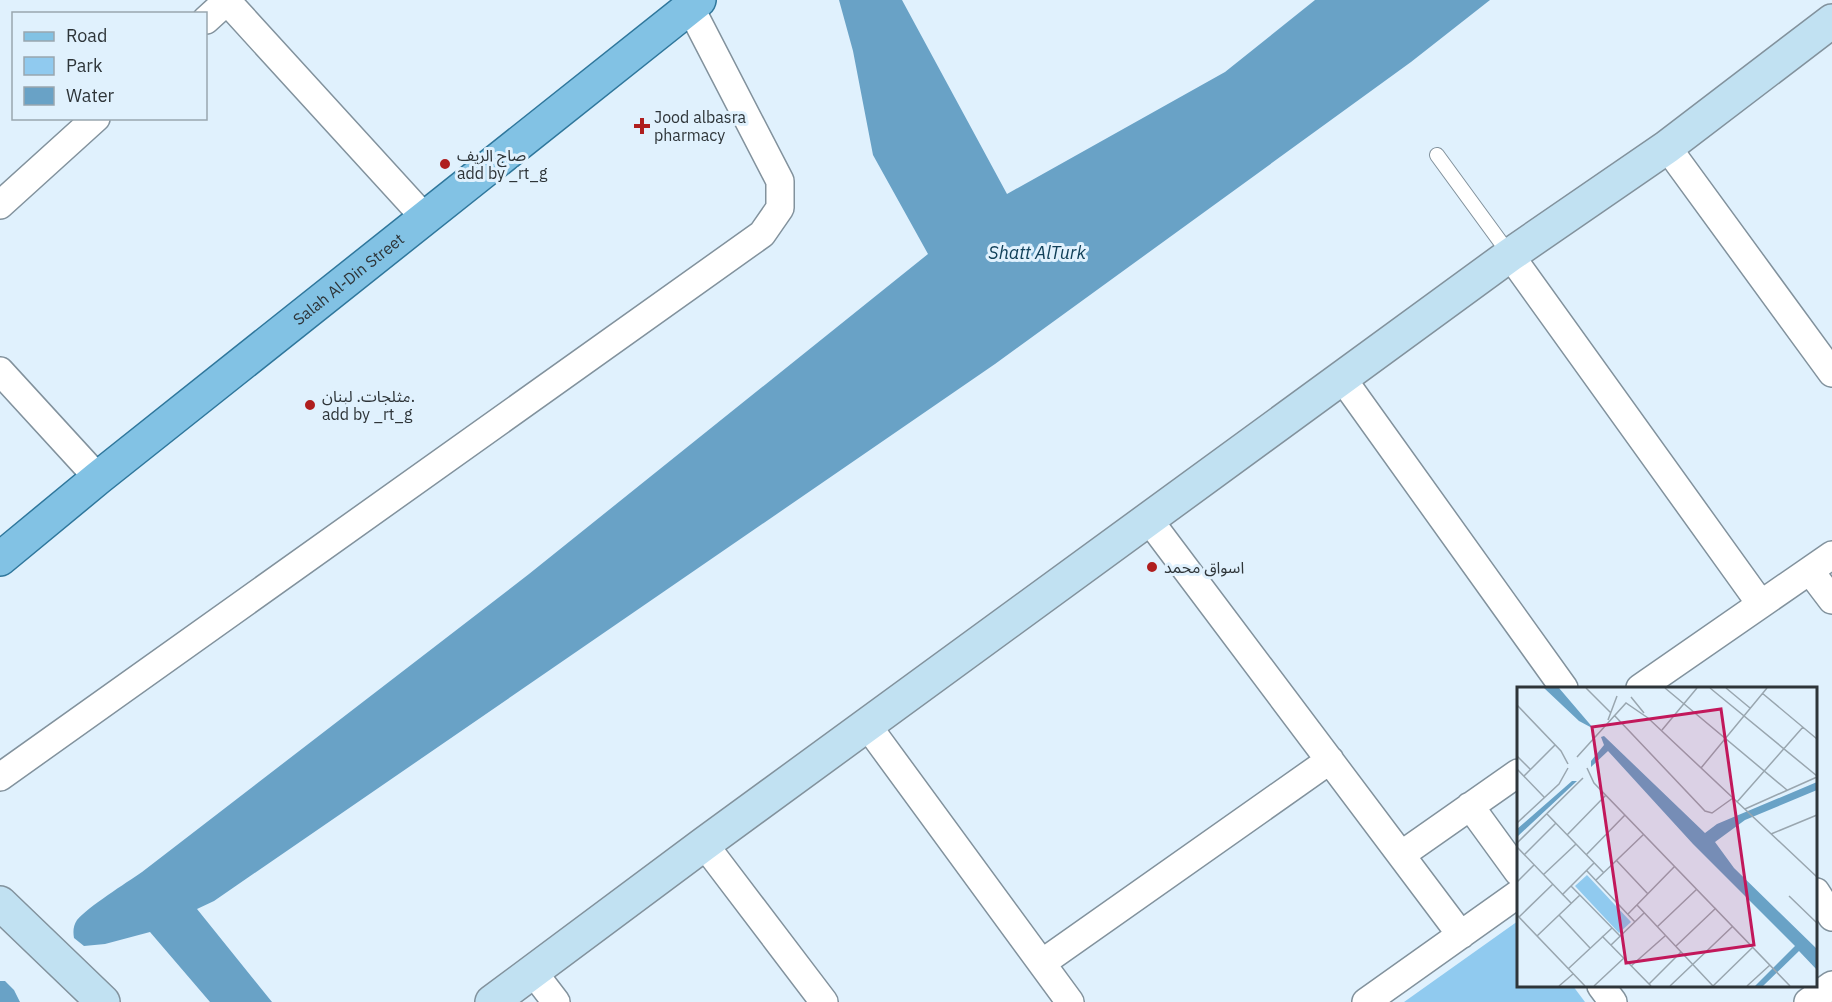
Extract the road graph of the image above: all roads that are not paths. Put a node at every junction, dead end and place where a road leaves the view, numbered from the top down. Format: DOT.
graph roads {
  1 [pos="227,0"];
  2 [pos="694,3"];
  3 [pos="207,19"];
  4 [pos="1832,21"];
  5 [pos="94,120"];
  6 [pos="1667,147"];
  7 [pos="1437,154"];
  8 [pos="0,205"];
  9 [pos="425,218"];
  10 [pos="1510,255"];
  11 [pos="0,371"];
  12 [pos="1832,373"];
  13 [pos="1342,378"];
  14 [pos="98,478"];
  15 [pos="1149,520"];
  16 [pos="1832,555"];
  17 [pos="0,559"];
  18 [pos="1810,571"];
  19 [pos="1832,600"];
  20 [pos="1760,603"];
  21 [pos="1673,679"];
  22 [pos="1563,687"];
  23 [pos="1644,687"];
  24 [pos="867,725"];
  25 [pos="1330,760"];
  26 [pos="1517,773"];
  27 [pos="0,777"];
  28 [pos="1470,806"];
  29 [pos="704,844"];
  30 [pos="1401,855"];
  31 [pos="1517,871"];
  32 [pos="1517,895"];
  33 [pos="1817,895"];
  34 [pos="0,903"];
  35 [pos="1832,917"];
  36 [pos="1461,934"];
  37 [pos="1042,963"];
  38 [pos="533,972"];
  39 [pos="1832,985"];
  40 [pos="1602,987"];
  41 [pos="104,1002"];
  42 [pos="492,1002"];
  43 [pos="556,1002"];
  44 [pos="824,1002"];
  45 [pos="1070,1002"];
  46 [pos="1366,1002"];
  47 [pos="1614,1002"];
  48 [pos="1808,1002"];
  1 -- 3 [label="street"];
  1 -- 9 [label="street"];
  2 -- 9 [label="main road, Salah Al-Din Street"];
  2 -- 27 [label="street"];
  4 -- 6 [label="street"];
  5 -- 8 [label="street"];
  6 -- 10 [label="street"];
  6 -- 12 [label="street"];
  7 -- 10 [label="lane"];
  9 -- 14 [label="main road, Salah Al-Din Street"];
  10 -- 13 [label="street"];
  10 -- 20 [label="street"];
  11 -- 14 [label="street"];
  13 -- 15 [label="street"];
  13 -- 22 [label="street"];
  14 -- 17 [label="main road, Salah Al-Din Street"];
  15 -- 24 [label="street"];
  15 -- 25 [label="street"];
  16 -- 18 [label="street"];
  18 -- 19 [label="street"];
  18 -- 20 [label="street"];
  20 -- 21 [label="street"];
  21 -- 23 [label="street"];
  24 -- 29 [label="street"];
  24 -- 37 [label="street"];
  25 -- 30 [label="street"];
  25 -- 37 [label="street"];
  26 -- 28 [label="street"];
  28 -- 30 [label="street"];
  28 -- 31 [label="street"];
  29 -- 38 [label="street"];
  29 -- 44 [label="street"];
  30 -- 36 [label="street"];
  32 -- 36 [label="street"];
  33 -- 35 [label="street"];
  34 -- 41 [label="street"];
  36 -- 46 [label="street"];
  37 -- 45 [label="street"];
  38 -- 42 [label="street"];
  38 -- 43 [label="street"];
  39 -- 48 [label="street"];
  40 -- 47 [label="street"];
}
